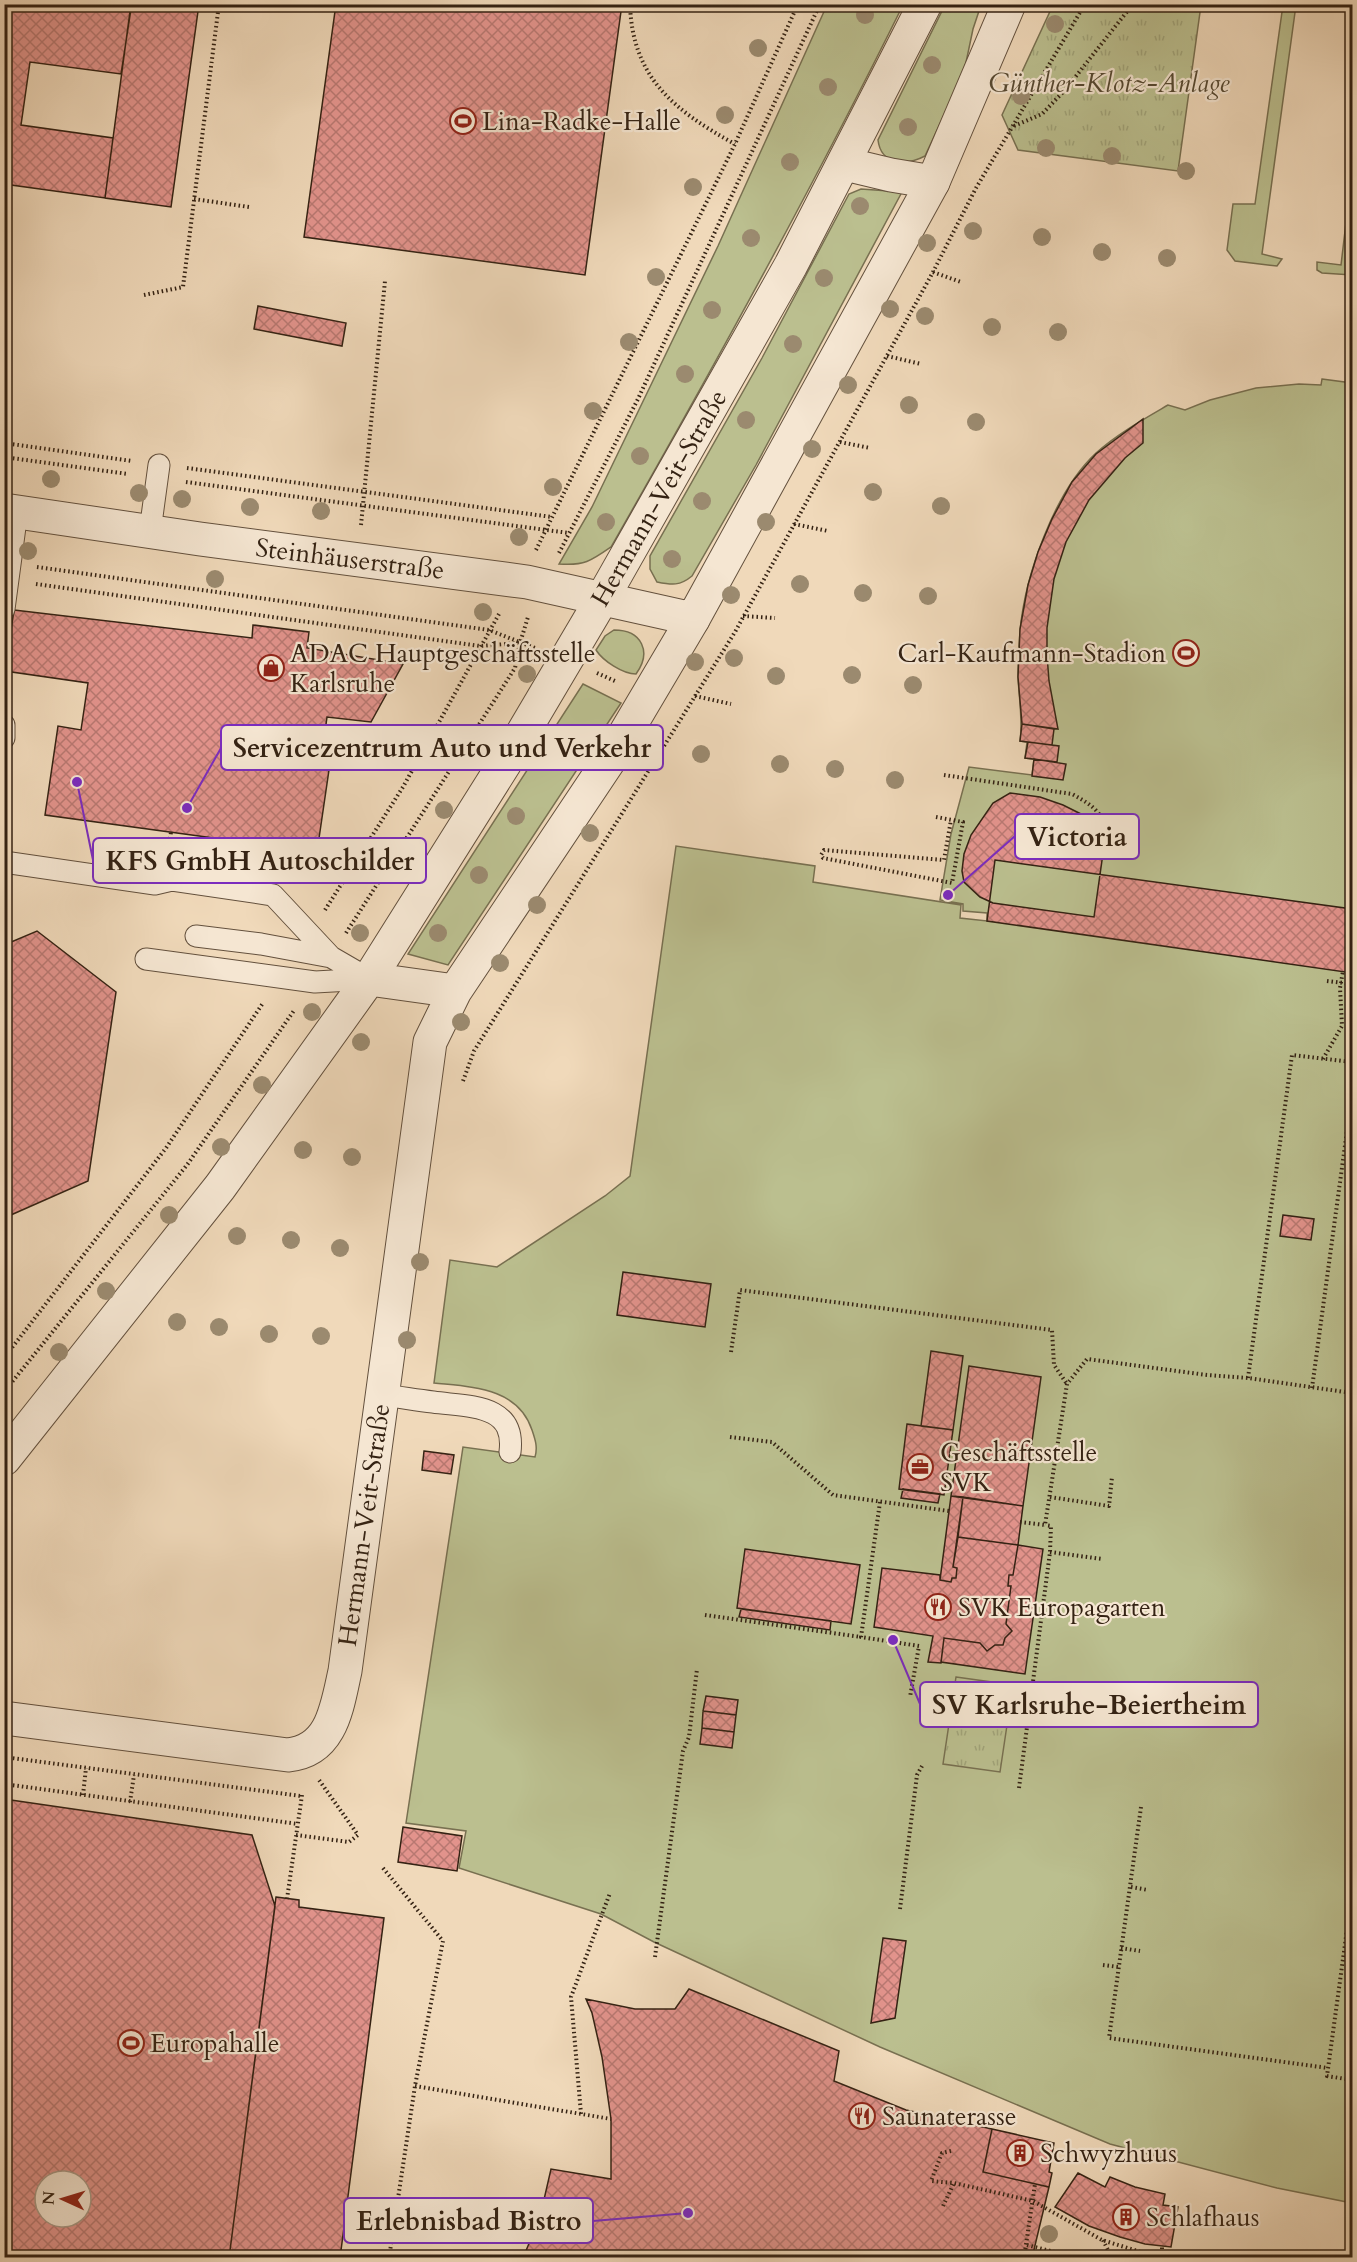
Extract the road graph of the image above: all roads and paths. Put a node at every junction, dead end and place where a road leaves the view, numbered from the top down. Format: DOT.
graph roads {
  1 [pos="219,4"];
  2 [pos="630,4"];
  3 [pos="798,4"];
  4 [pos="820,4"];
  5 [pos="925,4"];
  6 [pos="1009,4"];
  7 [pos="1085,4"];
  8 [pos="1133,4"];
  9 [pos="1014,126"];
  10 [pos="735,144"];
  11 [pos="845,164"];
  12 [pos="933,182"];
  13 [pos="194,199"];
  14 [pos="249,207"];
  15 [pos="933,272"];
  16 [pos="385,281"];
  17 [pos="961,282"];
  18 [pos="144,295"];
  19 [pos="886,356"];
  20 [pos="921,364"];
  21 [pos="4,442"];
  22 [pos="840,442"];
  23 [pos="870,448"];
  24 [pos="4,457"];
  25 [pos="159,472"];
  26 [pos="365,492"];
  27 [pos="363,507"];
  28 [pos="11,511"];
  29 [pos="552,517"];
  30 [pos="794,524"];
  31 [pos="546,530"];
  32 [pos="150,531"];
  33 [pos="828,531"];
  34 [pos="569,533"];
  35 [pos="358,560"];
  36 [pos="9,572"];
  37 [pos="532,582"];
  38 [pos="602,599"];
  39 [pos="4,609"];
  40 [pos="744,616"];
  41 [pos="775,618"];
  42 [pos="693,619"];
  43 [pos="520,643"];
  44 [pos="568,658"];
  45 [pos="695,696"];
  46 [pos="647,697"];
  47 [pos="731,704"];
  48 [pos="682,716"];
  49 [pos="4,725"];
  50 [pos="4,738"];
  51 [pos="944,775"];
  52 [pos="936,817"];
  53 [pos="951,820"];
  54 [pos="1115,840"];
  55 [pos="4,862"];
  56 [pos="196,936"];
  57 [pos="331,957"];
  58 [pos="146,959"];
  59 [pos="1343,971"];
  60 [pos="369,979"];
  61 [pos="1327,981"];
  62 [pos="1341,983"];
  63 [pos="1353,984"];
  64 [pos="455,991"];
  65 [pos="474,1051"];
  66 [pos="1323,1059"];
  67 [pos="1353,1062"];
  68 [pos="1353,1094"];
  69 [pos="731,1352"];
  70 [pos="1248,1378"];
  71 [pos="1067,1383"];
  72 [pos="1312,1388"];
  73 [pos="1353,1393"];
  74 [pos="382,1395"];
  75 [pos="730,1437"];
  76 [pos="510,1452"];
  77 [pos="4,1459"];
  78 [pos="1112,1478"];
  79 [pos="1050,1497"];
  80 [pos="880,1502"];
  81 [pos="949,1512"];
  82 [pos="1020,1522"];
  83 [pos="1045,1525"];
  84 [pos="1050,1552"];
  85 [pos="1102,1559"];
  86 [pos="705,1615"];
  87 [pos="861,1637"];
  88 [pos="697,1669"];
  89 [pos="910,1697"];
  90 [pos="4,1719"];
  91 [pos="306,1752"];
  92 [pos="4,1757"];
  93 [pos="922,1766"];
  94 [pos="86,1768"];
  95 [pos="134,1775"];
  96 [pos="4,1784"];
  97 [pos="1018,1788"];
  98 [pos="82,1795"];
  99 [pos="302,1796"];
  100 [pos="130,1802"];
  101 [pos="1141,1807"];
  102 [pos="299,1816"];
  103 [pos="298,1824"];
  104 [pos="296,1835"];
  105 [pos="383,1868"];
  106 [pos="1131,1887"];
  107 [pos="1148,1890"];
  108 [pos="610,1893"];
  109 [pos="1353,1893"];
  110 [pos="287,1899"];
  111 [pos="900,1909"];
  112 [pos="1121,1948"];
  113 [pos="1140,1951"];
  114 [pos="655,1957"];
  115 [pos="1103,1965"];
  116 [pos="1119,1967"];
  117 [pos="1328,2068"];
  118 [pos="1353,2080"];
  119 [pos="415,2086"];
  120 [pos="581,2114"];
  121 [pos="611,2119"];
  122 [pos="951,2151"];
  123 [pos="954,2183"];
  124 [pos="1035,2184"];
  125 [pos="1033,2201"];
  126 [pos="943,2206"];
  127 [pos="1061,2209"];
  128 [pos="1058,2215"];
  129 [pos="1102,2240"];
  130 [pos="1027,2245"];
  131 [pos="1162,2246"];
  132 [pos="389,2258"];
  133 [pos="1024,2258"];
  134 [pos="1078,2258"];
  135 [pos="1112,2258"];
  136 [pos="1161,2258"];
  1 -- 13 [label="path"];
  2 -- 10 [label="path"];
  3 -- 10 [label="path"];
  4 -- 34 [label="path"];
  5 -- 11 [label="street, Hermann-Veit-Straße"];
  6 -- 12 [label="street, Hermann-Veit-Straße"];
  7 -- 9 [label="path"];
  8 -- 9 [label="path"];
  9 -- 15 [label="path"];
  10 -- 29 [label="path"];
  11 -- 12 [label="street"];
  11 -- 38 [label="street, Hermann-Veit-Straße"];
  12 -- 42 [label="street, Hermann-Veit-Straße"];
  13 -- 14 [label="path"];
  13 -- 18 [label="path"];
  15 -- 17 [label="path"];
  15 -- 19 [label="path"];
  16 -- 26 [label="path"];
  19 -- 20 [label="path"];
  19 -- 22 [label="path"];
  21 -- 25 [label="path"];
  22 -- 23 [label="path"];
  22 -- 30 [label="path"];
  24 -- 25 [label="path"];
  25 -- 26 [label="path"];
  25 -- 27 [label="path"];
  25 -- 32 [label="lane"];
  26 -- 27 [label="path"];
  26 -- 29 [label="path"];
  27 -- 31 [label="path"];
  27 -- 35 [label="path"];
  28 -- 32 [label="street, Steinhäuserstraße"];
  28 -- 36 [label="lane"];
  29 -- 31 [label="path"];
  30 -- 33 [label="path"];
  30 -- 40 [label="path"];
  31 -- 34 [label="path"];
  31 -- 37 [label="path"];
  32 -- 35 [label="street, Steinhäuserstraße"];
  34 -- 37 [label="path"];
  35 -- 37 [label="street, Steinhäuserstraße"];
  36 -- 39 [label="lane"];
  36 -- 43 [label="path"];
  36 -- 43 [label="path"];
  37 -- 38 [label="street, Steinhäuserstraße"];
  38 -- 42 [label="street, Steinhäuserstraße"];
  38 -- 44 [label="street, Hermann-Veit-Straße"];
  40 -- 41 [label="path"];
  40 -- 45 [label="path"];
  42 -- 46 [label="street, Hermann-Veit-Straße"];
  43 -- 44 [label="path"];
  44 -- 46 [label="path"];
  44 -- 60 [label="street, Hermann-Veit-Straße"];
  45 -- 47 [label="path"];
  45 -- 48 [label="path"];
  46 -- 48 [label="path"];
  46 -- 64 [label="street, Hermann-Veit-Straße"];
  48 -- 65 [label="path"];
  49 -- 50 [label="lane"];
  51 -- 54 [label="path"];
  52 -- 53 [label="path"];
  53 -- 53 [label="path"];
  55 -- 57 [label="lane"];
  56 -- 57 [label="lane"];
  57 -- 60 [label="lane"];
  58 -- 60 [label="lane"];
  59 -- 62 [label="path"];
  60 -- 64 [label="street"];
  60 -- 77 [label="street, Hermann-Veit-Straße"];
  61 -- 62 [label="path"];
  62 -- 63 [label="path"];
  62 -- 66 [label="path"];
  64 -- 74 [label="street, Hermann-Veit-Straße"];
  66 -- 67 [label="path"];
  66 -- 70 [label="path"];
  68 -- 72 [label="path"];
  69 -- 71 [label="path"];
  70 -- 71 [label="path"];
  70 -- 72 [label="path"];
  71 -- 79 [label="path"];
  72 -- 73 [label="path"];
  74 -- 76 [label="lane"];
  74 -- 91 [label="street, Hermann-Veit-Straße"];
  75 -- 80 [label="path"];
  78 -- 79 [label="path"];
  79 -- 83 [label="path"];
  80 -- 81 [label="path"];
  80 -- 87 [label="path"];
  82 -- 83 [label="path"];
  83 -- 84 [label="path"];
  84 -- 85 [label="path"];
  84 -- 97 [label="path"];
  86 -- 87 [label="path"];
  87 -- 89 [label="path"];
  88 -- 114 [label="path"];
  90 -- 91 [label="street"];
  91 -- 104 [label="path"];
  92 -- 94 [label="path"];
  93 -- 111 [label="path"];
  94 -- 95 [label="path"];
  94 -- 98 [label="path"];
  95 -- 99 [label="path"];
  95 -- 100 [label="path"];
  96 -- 98 [label="path"];
  98 -- 100 [label="path"];
  100 -- 103 [label="path"];
  101 -- 106 [label="path"];
  102 -- 103 [label="path"];
  103 -- 104 [label="path"];
  104 -- 110 [label="path"];
  105 -- 119 [label="path"];
  106 -- 107 [label="path"];
  106 -- 112 [label="path"];
  108 -- 120 [label="path"];
  109 -- 117 [label="path"];
  112 -- 113 [label="path"];
  112 -- 116 [label="path"];
  115 -- 116 [label="path"];
  116 -- 117 [label="path"];
  117 -- 118 [label="path"];
  119 -- 120 [label="path"];
  119 -- 132 [label="path"];
  120 -- 121 [label="path"];
  122 -- 123 [label="path"];
  123 -- 125 [label="path"];
  123 -- 126 [label="path"];
  124 -- 125 [label="path"];
  125 -- 128 [label="path"];
  125 -- 130 [label="path"];
  127 -- 128 [label="path"];
  128 -- 129 [label="path"];
  129 -- 135 [label="path"];
  129 -- 136 [label="path"];
  130 -- 133 [label="path"];
  130 -- 134 [label="path"];
  131 -- 136 [label="path"];
}
